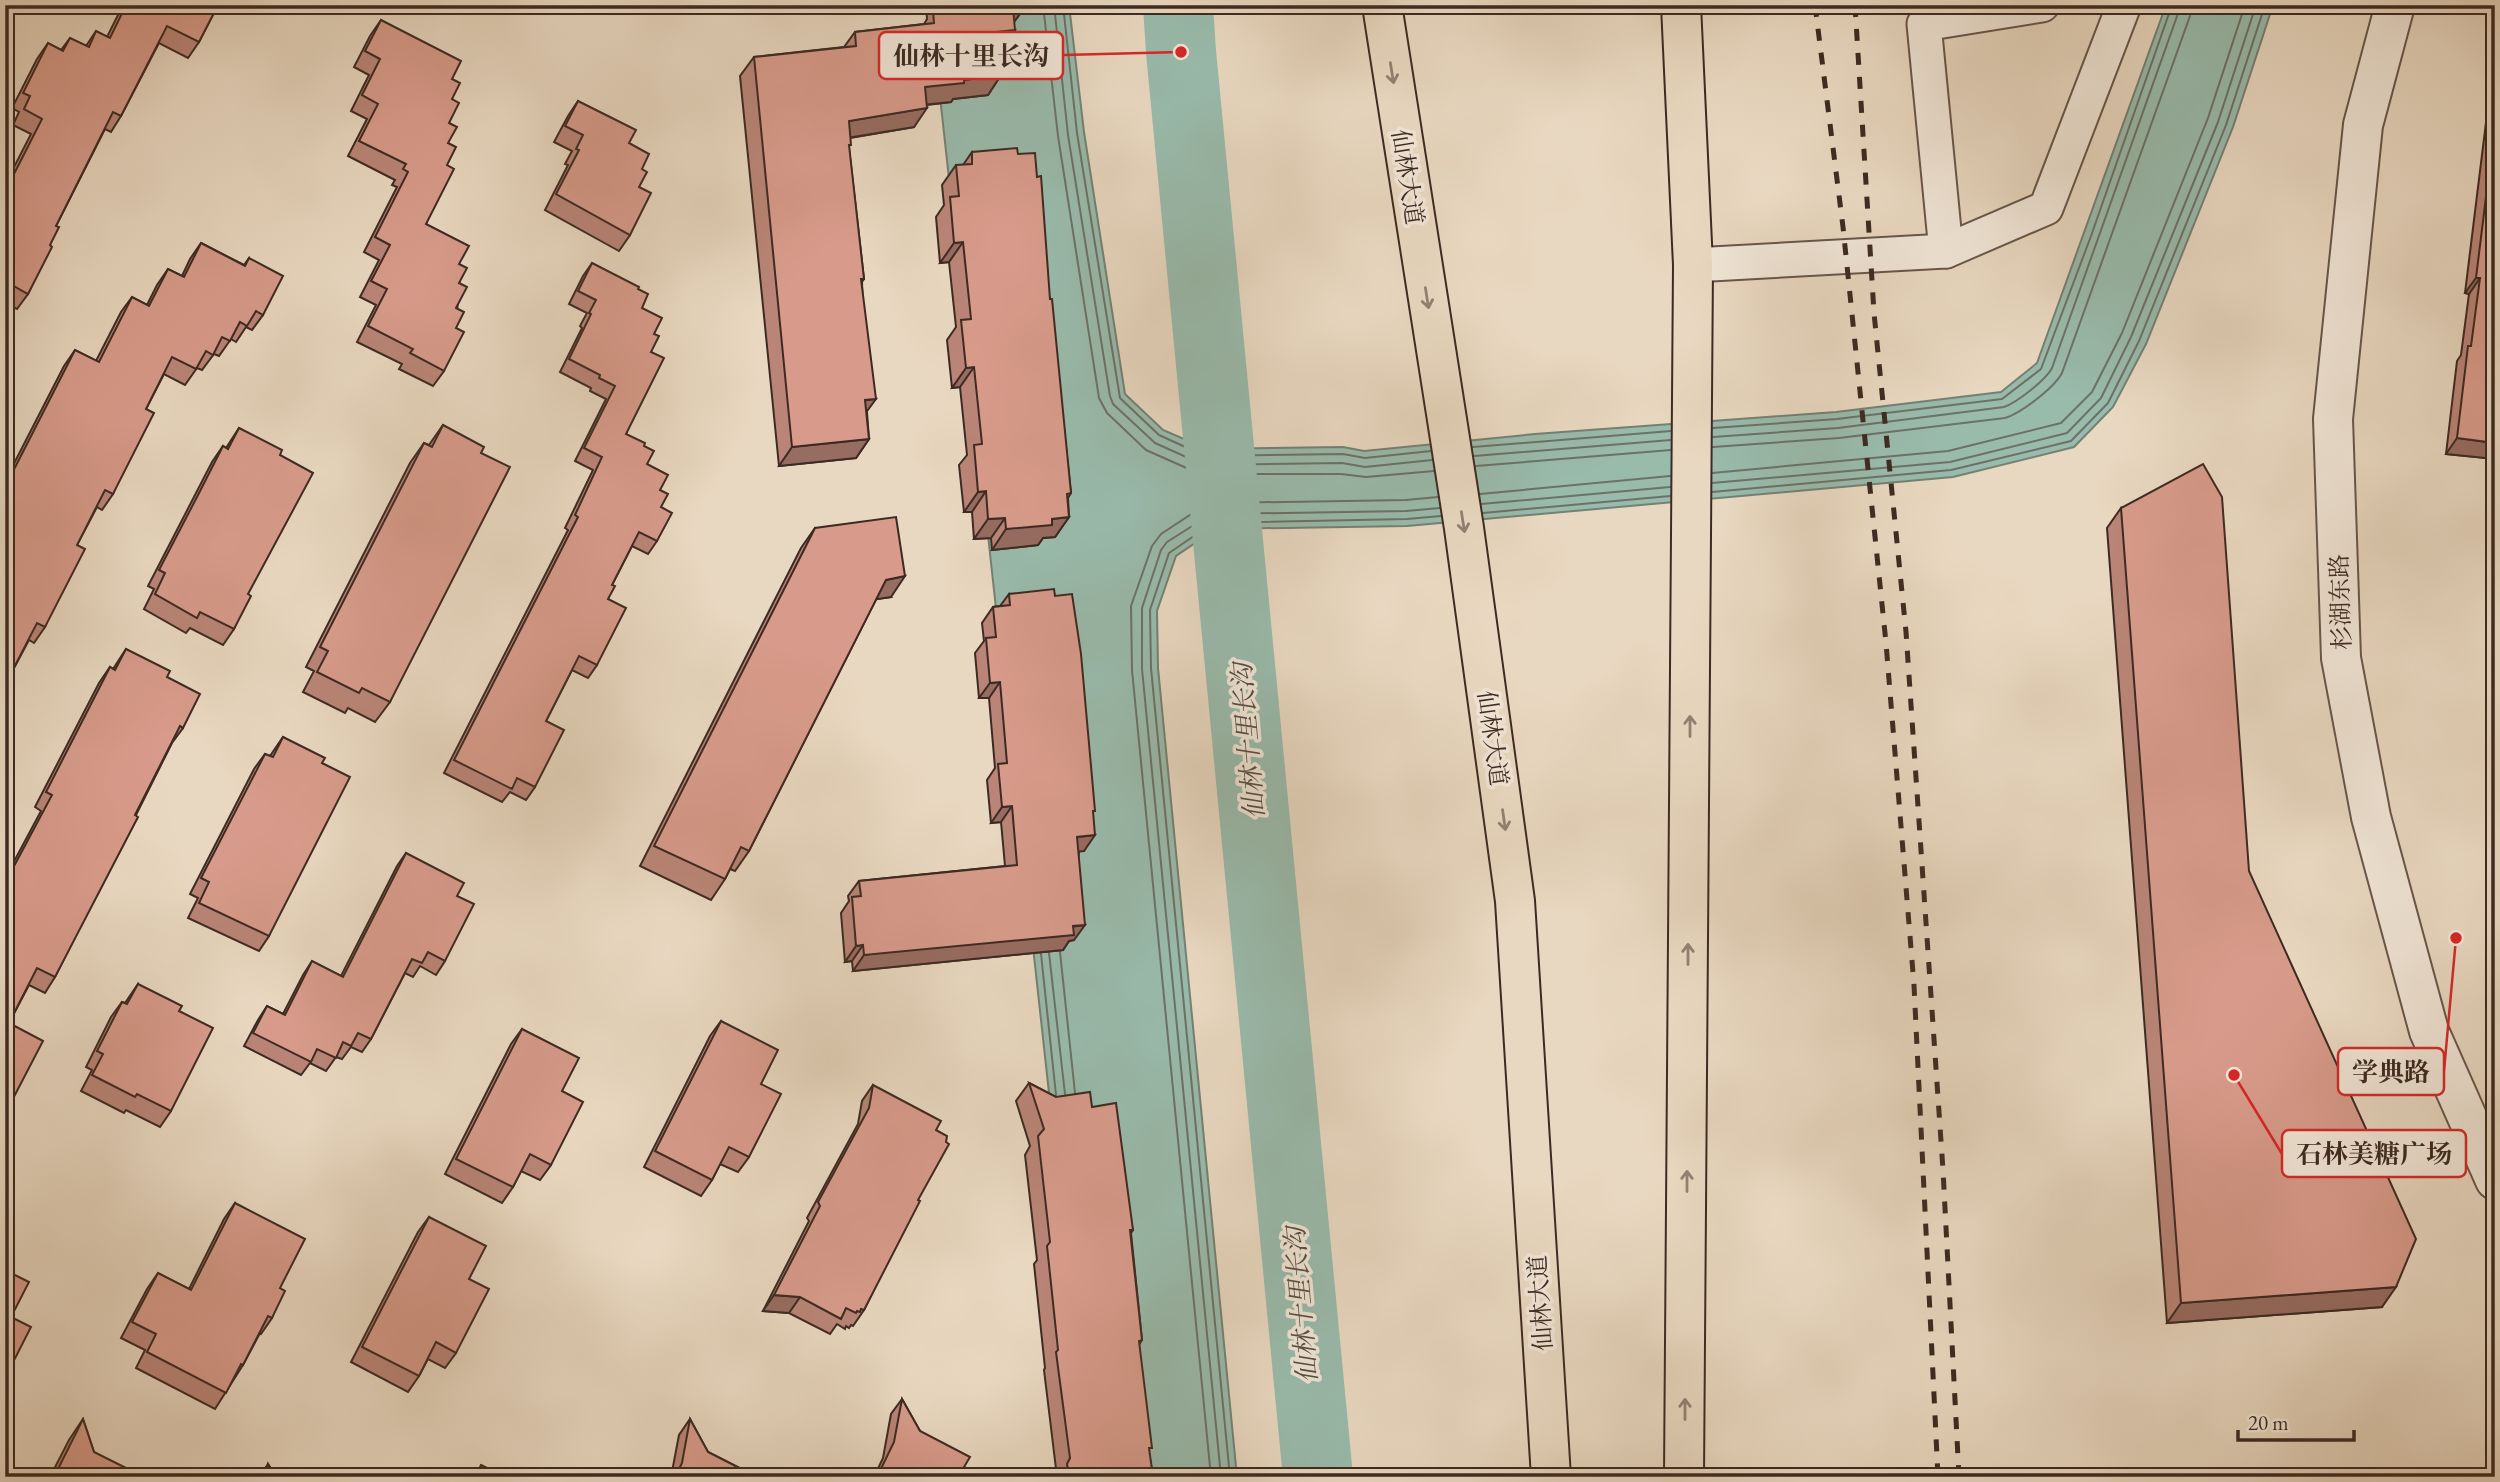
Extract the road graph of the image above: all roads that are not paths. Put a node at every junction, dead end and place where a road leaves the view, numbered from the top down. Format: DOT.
graph roads {
  1 [pos="1382,5"];
  2 [pos="1681,5"];
  3 [pos="2042,5"];
  4 [pos="2124,5"];
  5 [pos="2395,5"];
  6 [pos="1946,251"];
  7 [pos="1693,265"];
  8 [pos="2495,1180"];
  9 [pos="1551,1477"];
  10 [pos="1684,1477"];
  1 -- 9 [label="main road, 仙林大道, one-way"];
  2 -- 7 [label="main road"];
  3 -- 6 [label="street"];
  4 -- 6 [label="street"];
  5 -- 8 [label="street, 杉湖东路"];
  6 -- 7 [label="street"];
  10 -- 7 [label="main road, one-way"];
}
